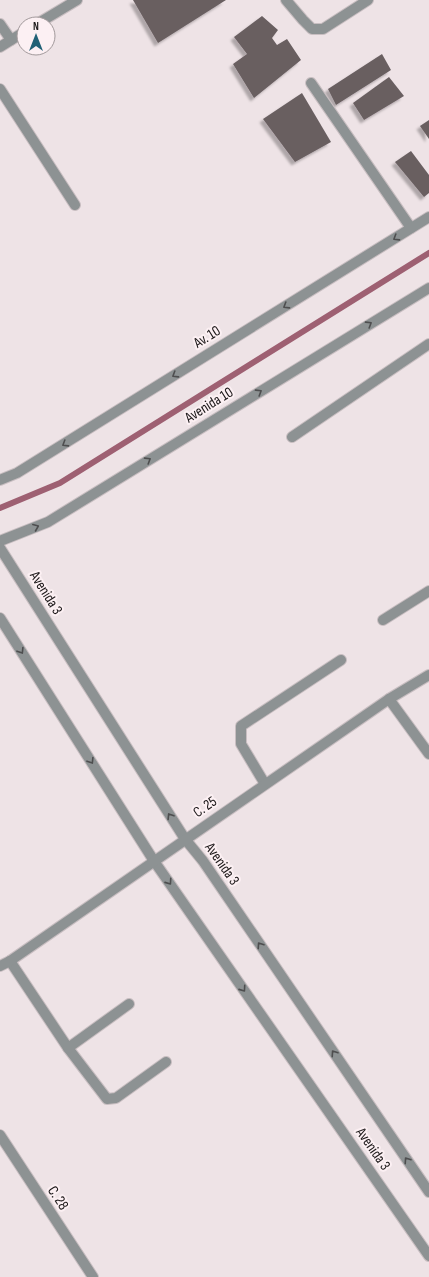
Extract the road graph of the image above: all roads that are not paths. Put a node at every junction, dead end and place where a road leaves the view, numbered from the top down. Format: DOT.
graph roads {
  1 [pos="77,0"];
  2 [pos="286,0"];
  3 [pos="368,0"];
  4 [pos="50,16"];
  5 [pos="0,24"];
  6 [pos="16,37"];
  7 [pos="11,40"];
  8 [pos="0,47"];
  9 [pos="311,83"];
  10 [pos="0,89"];
  11 [pos="75,205"];
  12 [pos="429,217"];
  13 [pos="411,228"];
  14 [pos="429,288"];
  15 [pos="429,344"];
  16 [pos="292,437"];
  17 [pos="0,480"];
  18 [pos="0,541"];
  19 [pos="0,548"];
  20 [pos="429,591"];
  21 [pos="0,618"];
  22 [pos="383,620"];
  23 [pos="341,660"];
  24 [pos="429,676"];
  25 [pos="390,699"];
  26 [pos="429,754"];
  27 [pos="265,784"];
  28 [pos="185,839"];
  29 [pos="154,861"];
  30 [pos="10,961"];
  31 [pos="0,966"];
  32 [pos="129,1004"];
  33 [pos="68,1048"];
  34 [pos="166,1062"];
  35 [pos="0,1135"];
  36 [pos="429,1192"];
  37 [pos="429,1256"];
  38 [pos="93,1277"];
  1 -- 4 [label="street"];
  2 -- 3 [label="street"];
  5 -- 7 [label="street"];
  6 -- 7 [label="street"];
  7 -- 8 [label="street"];
  9 -- 13 [label="street"];
  10 -- 11 [label="street"];
  12 -- 13 [label="street, Av. 10"];
  13 -- 17 [label="street, Av. 10, one-way"];
  18 -- 14 [label="street, Avenida 10, one-way"];
  15 -- 16 [label="street"];
  28 -- 19 [label="street, Avenida 3, one-way"];
  20 -- 22 [label="street"];
  21 -- 29 [label="street, Avenida 3, one-way"];
  23 -- 27 [label="street"];
  24 -- 25 [label="street, C. 25"];
  25 -- 26 [label="street"];
  25 -- 27 [label="street, C. 25"];
  27 -- 28 [label="street, C. 25"];
  28 -- 29 [label="street, C. 25"];
  36 -- 28 [label="street, Avenida 3, one-way"];
  29 -- 30 [label="street, C. 25"];
  29 -- 37 [label="street, Avenida 3, one-way"];
  30 -- 31 [label="street, C. 25"];
  30 -- 33 [label="street"];
  32 -- 33 [label="street"];
  33 -- 34 [label="street"];
  35 -- 38 [label="street, C. 28"];
}
